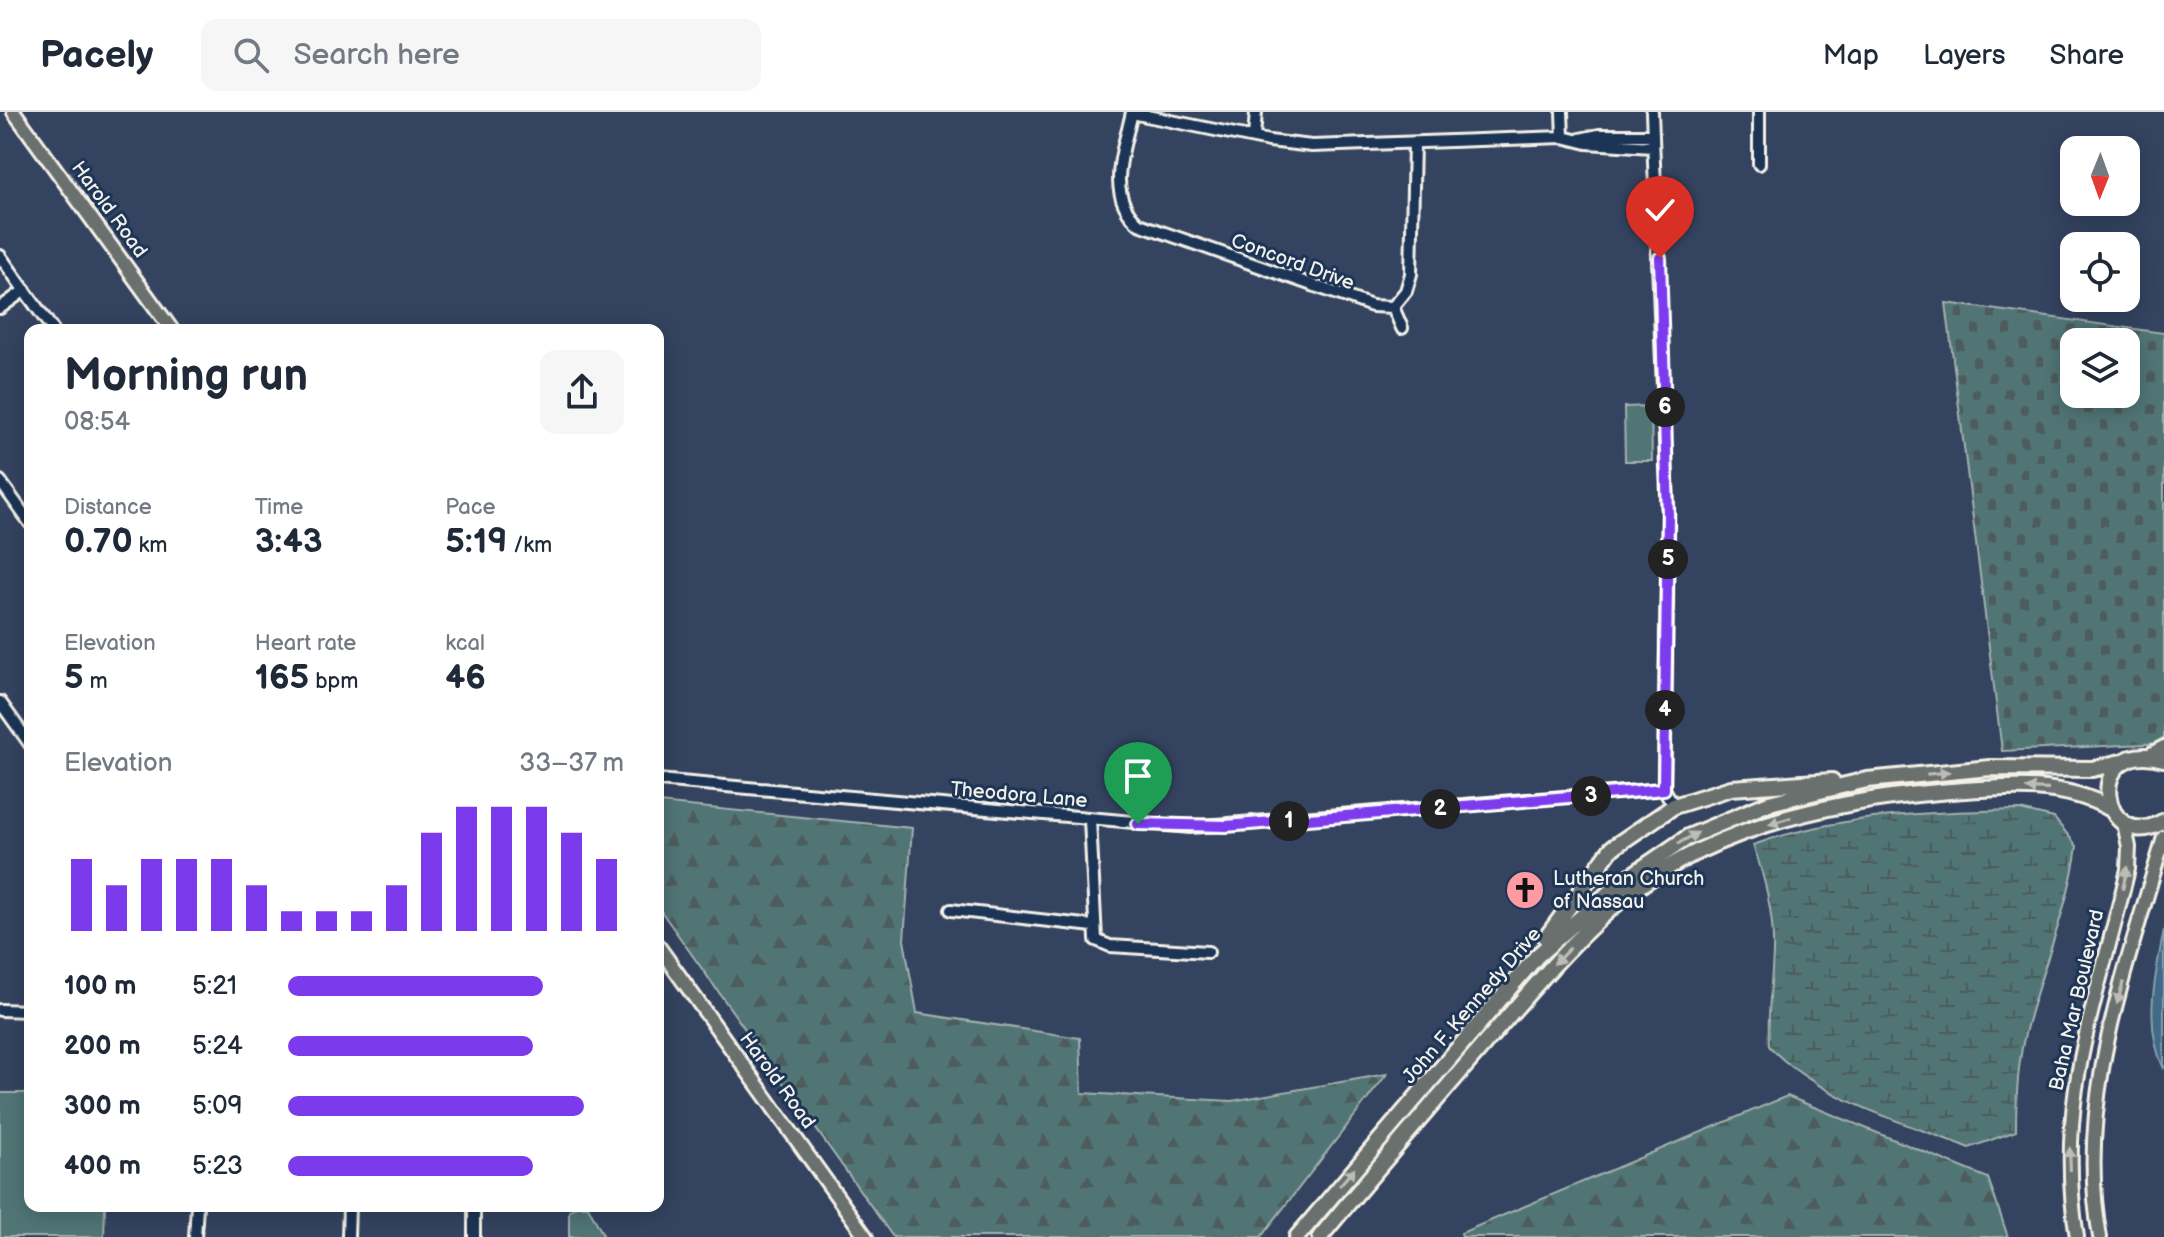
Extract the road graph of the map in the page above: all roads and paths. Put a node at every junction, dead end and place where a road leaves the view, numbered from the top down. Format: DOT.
graph roads {
  1 [pos="14,112"];
  2 [pos="1132,112"];
  3 [pos="1256,112"];
  4 [pos="1562,112"];
  5 [pos="1652,112"];
  6 [pos="1759,112"];
  7 [pos="1652,135"];
  8 [pos="1254,137"];
  9 [pos="1563,137"];
  10 [pos="1580,139"];
  11 [pos="1414,144"];
  12 [pos="1653,147"];
  13 [pos="1759,164"];
  14 [pos="0,256"];
  15 [pos="25,290"];
  16 [pos="1393,307"];
  17 [pos="0,308"];
  18 [pos="49,324"];
  19 [pos="168,324"];
  20 [pos="1402,328"];
  21 [pos="0,481"];
  22 [pos="24,515"];
  23 [pos="0,702"];
  24 [pos="24,736"];
  25 [pos="2164,747"];
  26 [pos="2149,755"];
  27 [pos="2164,759"];
  28 [pos="2125,761"];
  29 [pos="1867,780"];
  30 [pos="664,781"];
  31 [pos="1664,789"];
  32 [pos="1674,806"];
  33 [pos="2111,809"];
  34 [pos="1090,819"];
  35 [pos="2164,821"];
  36 [pos="2124,823"];
  37 [pos="2164,837"];
  38 [pos="951,910"];
  39 [pos="1093,926"];
  40 [pos="1208,952"];
  41 [pos="664,954"];
  42 [pos="1537,956"];
  43 [pos="0,1010"];
  44 [pos="24,1011"];
  45 [pos="197,1212"];
  46 [pos="349,1212"];
  47 [pos="474,1212"];
  48 [pos="195,1237"];
  49 [pos="348,1237"];
  50 [pos="474,1237"];
  51 [pos="866,1237"];
  52 [pos="1297,1237"];
  53 [pos="1320,1237"];
  54 [pos="2077,1237"];
  55 [pos="2100,1237"];
  1 -- 19 [label="main road, Harold Road"];
  2 -- 8 [label="street"];
  2 -- 16 [label="street, Concord Drive"];
  3 -- 8 [label="street"];
  4 -- 9 [label="street"];
  5 -- 7 [label="street"];
  6 -- 13 [label="street"];
  7 -- 10 [label="street"];
  7 -- 12 [label="street"];
  8 -- 11 [label="street"];
  9 -- 10 [label="street"];
  9 -- 11 [label="street"];
  10 -- 12 [label="street"];
  11 -- 16 [label="street"];
  12 -- 31 [label="street"];
  14 -- 15 [label="street"];
  15 -- 17 [label="street"];
  15 -- 18 [label="street"];
  16 -- 20 [label="street"];
  21 -- 22 [label="street"];
  23 -- 24 [label="street"];
  25 -- 26 [label="main road"];
  26 -- 27 [label="highway, John F. Kennedy Drive"];
  26 -- 28 [label="highway, John F. Kennedy Drive"];
  29 -- 28 [label="highway, John F. Kennedy Drive, one-way"];
  28 -- 33 [label="highway"];
  29 -- 32 [label="highway"];
  42 -- 29 [label="highway, John F. Kennedy Drive, one-way"];
  30 -- 34 [label="street, Theodora Lane"];
  31 -- 32 [label="street"];
  31 -- 34 [label="street, Theodora Lane"];
  32 -- 42 [label="highway"];
  33 -- 36 [label="highway, John F. Kennedy Drive"];
  33 -- 53 [label="highway, John F. Kennedy Drive, one-way"];
  34 -- 39 [label="street"];
  35 -- 36 [label="highway"];
  54 -- 36 [label="main road, Baha Mar Boulevard, one-way"];
  37 -- 55 [label="main road, Baha Mar Boulevard, one-way"];
  38 -- 39 [label="street"];
  39 -- 40 [label="street"];
  41 -- 51 [label="main road, Harold Road"];
  52 -- 42 [label="highway, John F. Kennedy Drive, one-way"];
  43 -- 44 [label="street"];
  45 -- 48 [label="street"];
  46 -- 49 [label="street"];
  47 -- 50 [label="street"];
}
